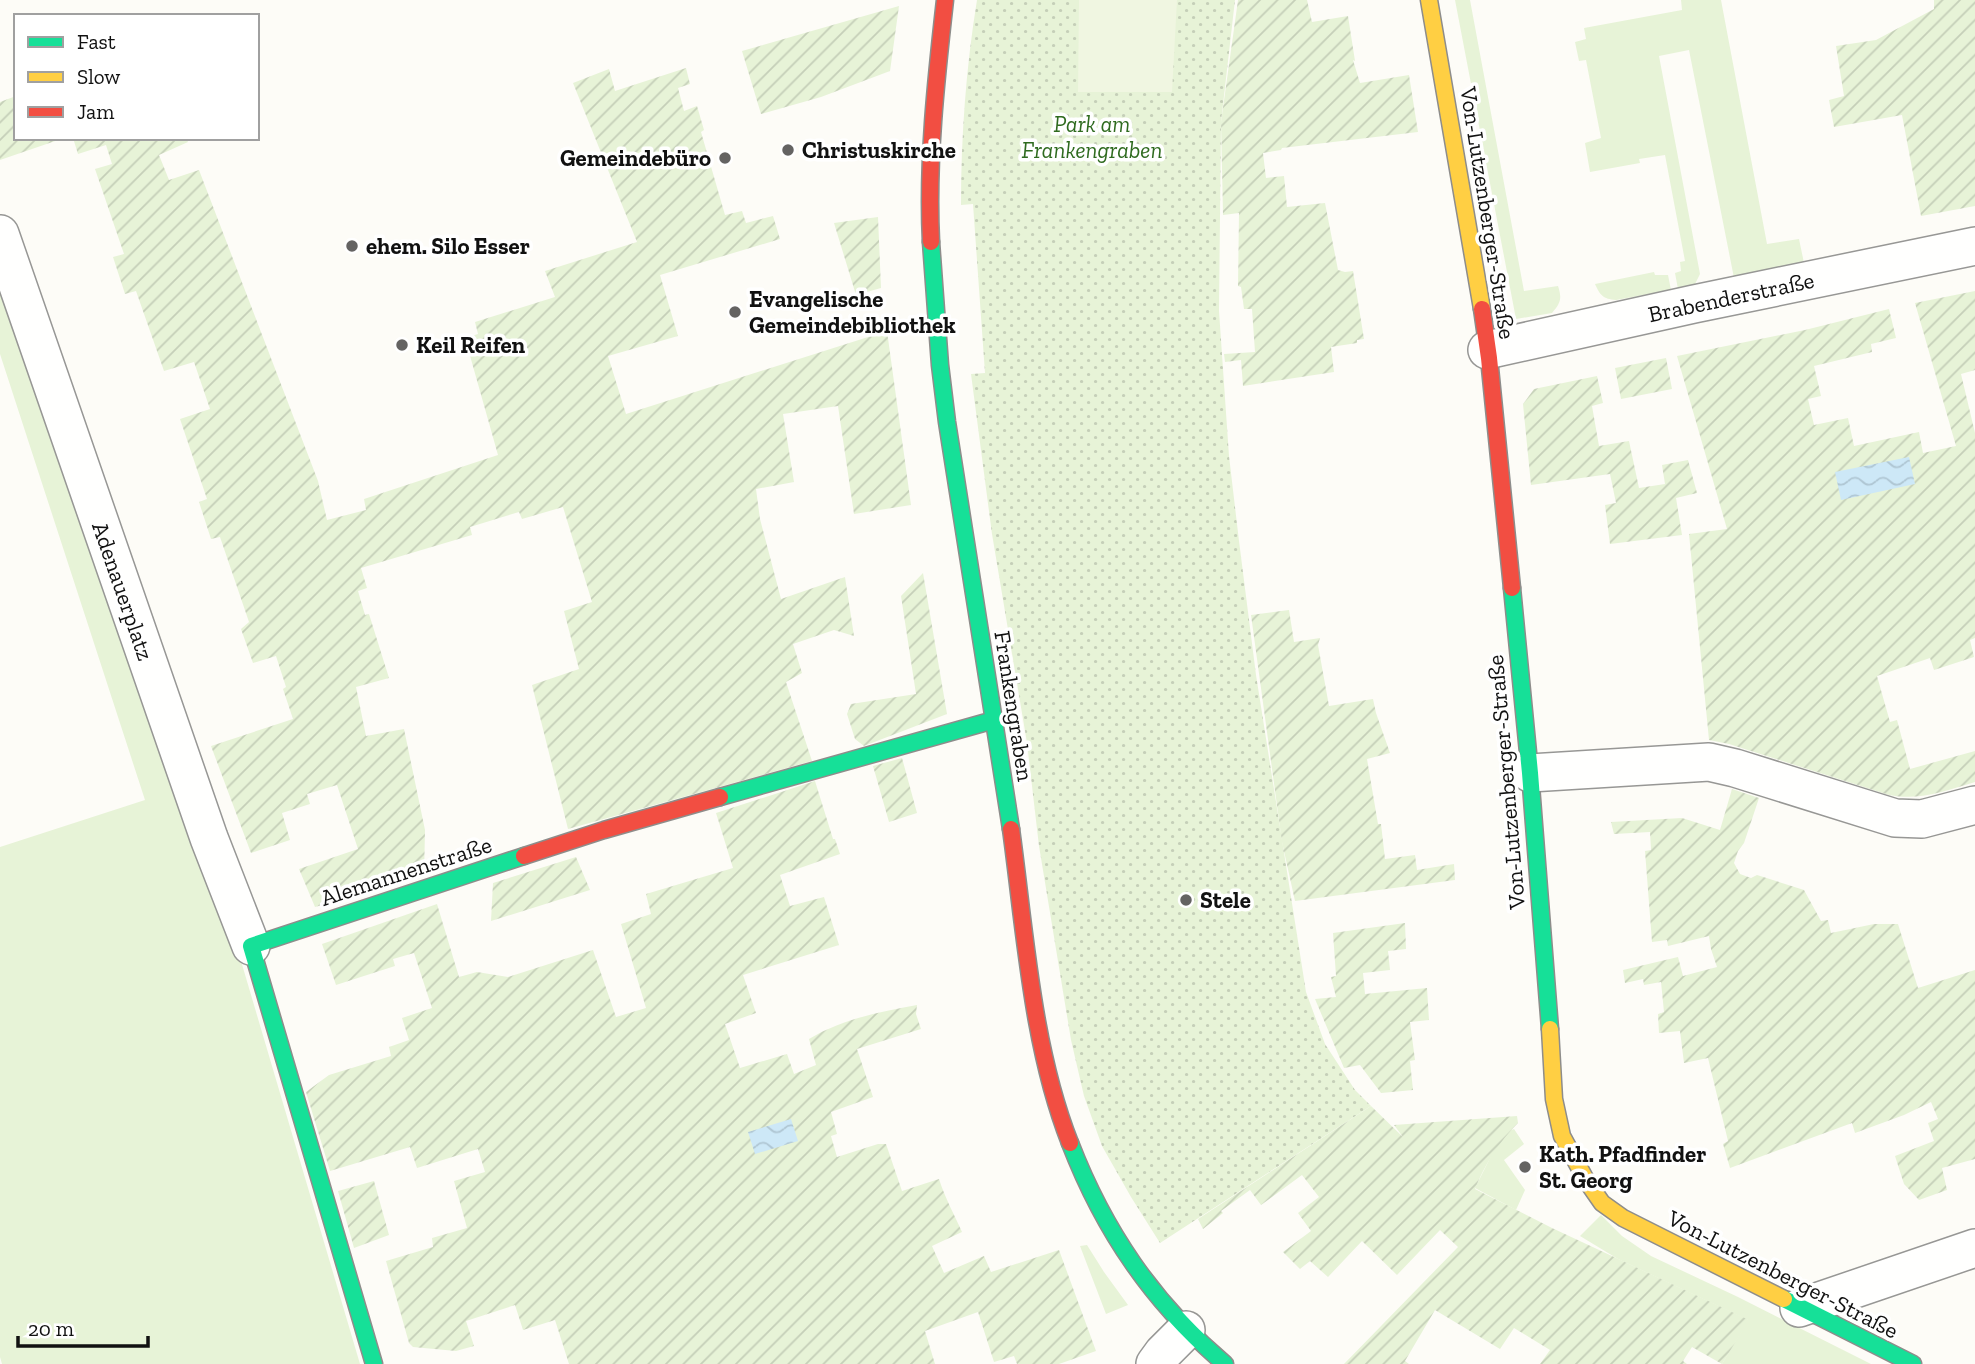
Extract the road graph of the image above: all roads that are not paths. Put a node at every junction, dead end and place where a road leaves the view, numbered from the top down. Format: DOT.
graph roads {
  1 [pos="945,0"];
  2 [pos="1429,0"];
  3 [pos="0,234"];
  4 [pos="1975,246"];
  5 [pos="1488,350"];
  6 [pos="994,720"];
  7 [pos="1530,773"];
  8 [pos="1975,805"];
  9 [pos="251,946"];
  10 [pos="1975,1248"];
  11 [pos="1799,1308"];
  12 [pos="1186,1330"];
  13 [pos="374,1364"];
  14 [pos="1155,1364"];
  15 [pos="1225,1364"];
  16 [pos="1913,1364"];
  1 -- 6 [label="street, Frankengraben"];
  2 -- 5 [label="street, Von-Lutzenberger-Straße"];
  3 -- 9 [label="street, Adenauerplatz"];
  4 -- 5 [label="street, Brabenderstraße"];
  5 -- 7 [label="street, Von-Lutzenberger-Straße"];
  6 -- 9 [label="street, Alemannenstraße"];
  6 -- 12 [label="street, Frankengraben"];
  7 -- 8 [label="street"];
  7 -- 11 [label="street, Von-Lutzenberger-Straße"];
  9 -- 13 [label="street"];
  10 -- 11 [label="street"];
  11 -- 16 [label="street, Von-Lutzenberger-Straße"];
  12 -- 14 [label="street"];
  12 -- 15 [label="street, Frankengraben"];
}
